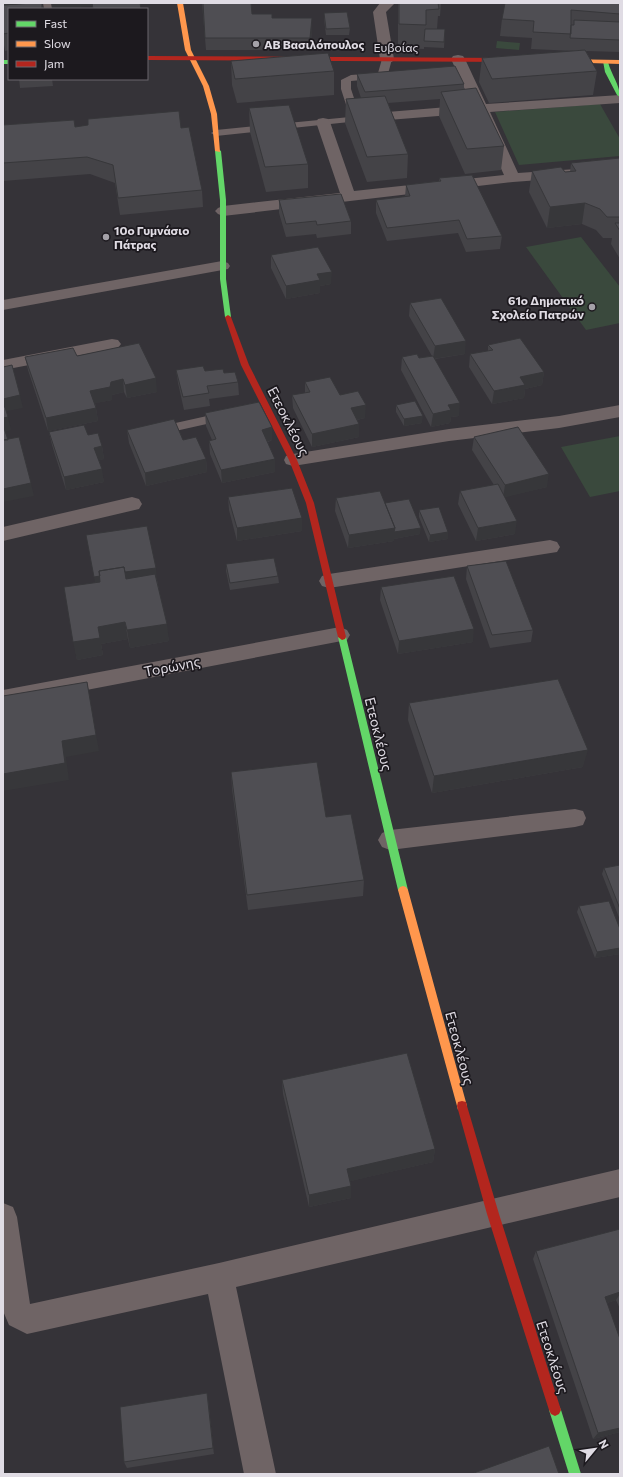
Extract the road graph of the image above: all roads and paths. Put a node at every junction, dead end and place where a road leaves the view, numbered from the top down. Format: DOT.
graph roads {
  1 [pos="180,3"];
  2 [pos="389,3"];
  3 [pos="148,58"];
  4 [pos="192,58"];
  5 [pos="387,59"];
  6 [pos="458,59"];
  7 [pos="522,60"];
  8 [pos="553,61"];
  9 [pos="605,62"];
  10 [pos="620,62"];
  11 [pos="620,95"];
  12 [pos="620,99"];
  13 [pos="481,109"];
  14 [pos="356,119"];
  15 [pos="323,122"];
  16 [pos="216,133"];
  17 [pos="620,170"];
  18 [pos="513,178"];
  19 [pos="348,195"];
  20 [pos="223,210"];
  21 [pos="222,266"];
  22 [pos="3,305"];
  23 [pos="112,344"];
  24 [pos="3,365"];
  25 [pos="266,407"];
  26 [pos="251,410"];
  27 [pos="620,411"];
  28 [pos="236,413"];
  29 [pos="162,430"];
  30 [pos="293,460"];
  31 [pos="132,504"];
  32 [pos="3,534"];
  33 [pos="550,547"];
  34 [pos="329,581"];
  35 [pos="340,635"];
  36 [pos="3,698"];
  37 [pos="576,818"];
  38 [pos="390,840"];
  39 [pos="620,1183"];
  40 [pos="493,1214"];
  41 [pos="3,1217"];
  42 [pos="219,1277"];
  43 [pos="260,1474"];
  44 [pos="576,1474"];
  1 -- 4 [label="street, Ετεοκλέους"];
  2 -- 5 [label="street"];
  3 -- 4 [label="street, Ευβοίας"];
  4 -- 5 [label="street, Ευβοίας"];
  4 -- 16 [label="street, Ετεοκλέους"];
  5 -- 6 [label="street, Ευβοίας"];
  5 -- 14 [label="lane"];
  6 -- 7 [label="street, Ευβοίας"];
  6 -- 13 [label="street"];
  8 -- 9 [label="street"];
  9 -- 10 [label="street"];
  9 -- 11 [label="street"];
  12 -- 13 [label="street"];
  13 -- 14 [label="street"];
  13 -- 18 [label="street"];
  14 -- 15 [label="lane"];
  15 -- 16 [label="lane"];
  15 -- 19 [label="street"];
  16 -- 20 [label="street, Ετεοκλέους"];
  17 -- 18 [label="street"];
  18 -- 19 [label="street"];
  19 -- 20 [label="street"];
  20 -- 21 [label="street, Ετεοκλέους"];
  21 -- 22 [label="street"];
  21 -- 25 [label="street, Ετεοκλέους"];
  23 -- 24 [label="street"];
  25 -- 26 [label="lane"];
  25 -- 30 [label="street, Ετεοκλέους"];
  27 -- 30 [label="street"];
  28 -- 29 [label="lane"];
  30 -- 34 [label="street, Ετεοκλέους"];
  31 -- 32 [label="street"];
  33 -- 34 [label="street"];
  34 -- 35 [label="street, Ετεοκλέους"];
  35 -- 36 [label="street, Τορώνης"];
  35 -- 38 [label="street, Ετεοκλέους"];
  37 -- 38 [label="street"];
  38 -- 40 [label="street, Ετεοκλέους"];
  39 -- 40 [label="street"];
  40 -- 42 [label="street"];
  40 -- 44 [label="street, Ετεοκλέους"];
  41 -- 42 [label="street"];
  42 -- 43 [label="street"];
}
